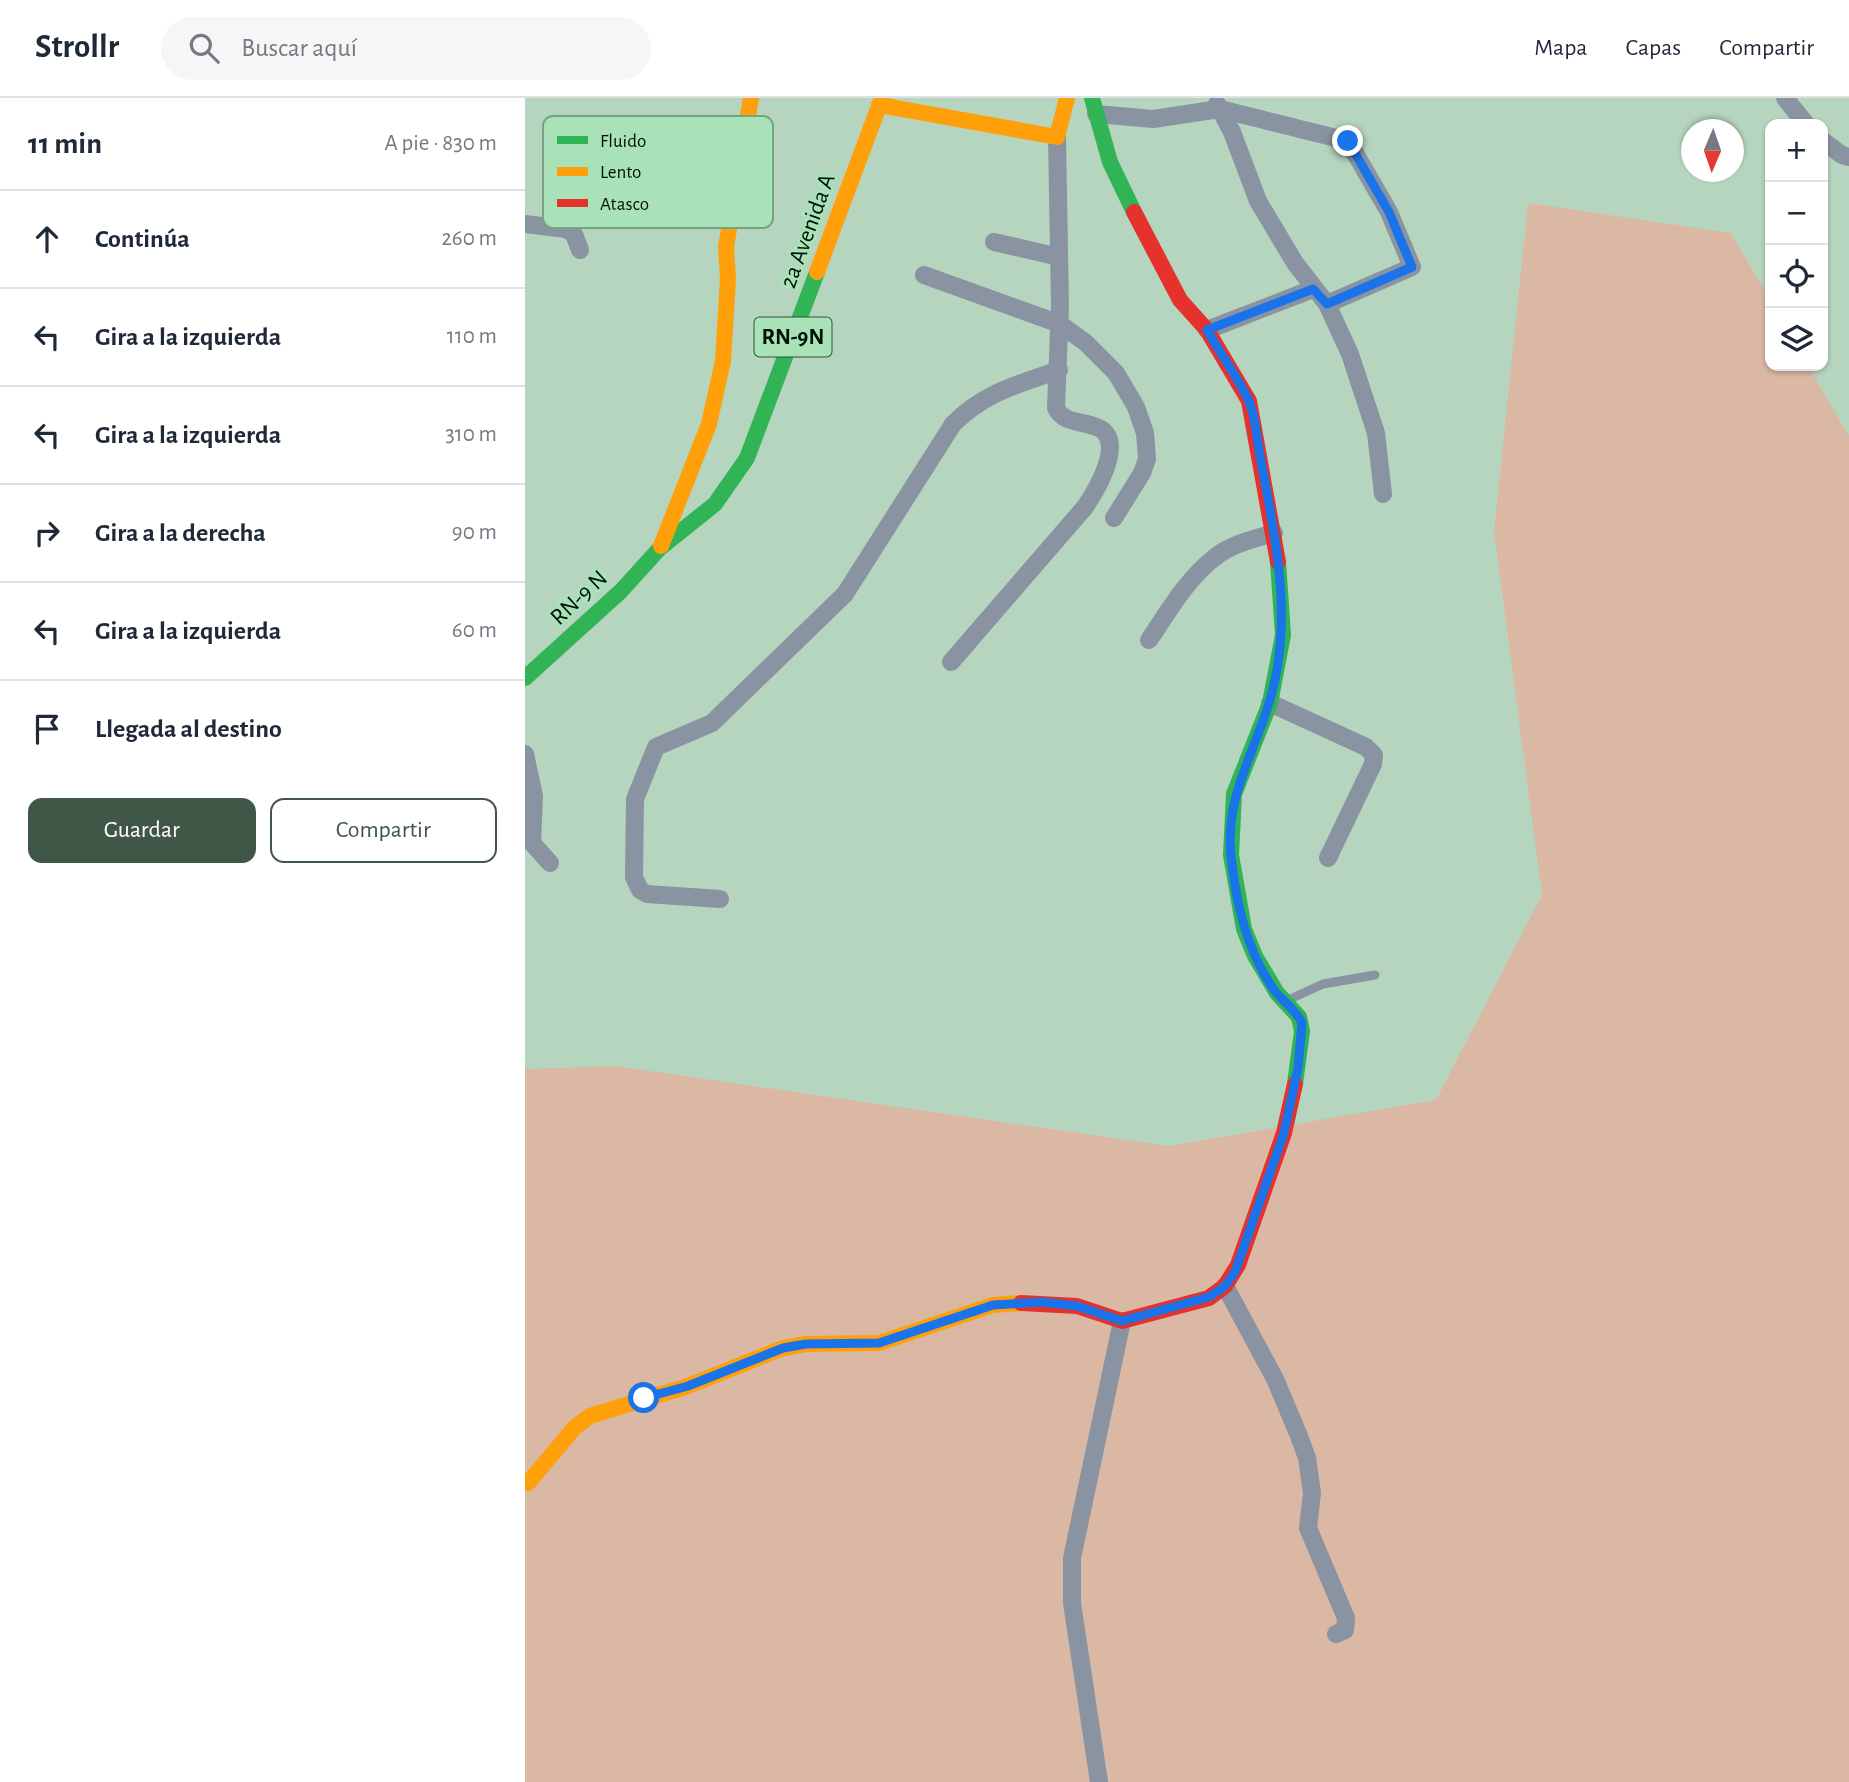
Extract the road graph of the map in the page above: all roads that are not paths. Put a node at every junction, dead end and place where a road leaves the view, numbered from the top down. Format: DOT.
graph roads {
  1 [pos="751,98"];
  2 [pos="1067,98"];
  3 [pos="1785,98"];
  4 [pos="880,102"];
  5 [pos="1217,103"];
  6 [pos="1094,106"];
  7 [pos="748,116"];
  8 [pos="1802,119"];
  9 [pos="1058,137"];
  10 [pos="1828,145"];
  11 [pos="1849,157"];
  12 [pos="525,224"];
  13 [pos="543,226"];
  14 [pos="558,228"];
  15 [pos="729,228"];
  16 [pos="994,242"];
  17 [pos="580,250"];
  18 [pos="1059,257"];
  19 [pos="924,275"];
  20 [pos="1313,289"];
  21 [pos="1327,304"];
  22 [pos="1060,324"];
  23 [pos="1207,330"];
  24 [pos="1059,370"];
  25 [pos="1383,494"];
  26 [pos="1114,518"];
  27 [pos="1275,533"];
  28 [pos="660,548"];
  29 [pos="1149,640"];
  30 [pos="951,662"];
  31 [pos="525,678"];
  32 [pos="1270,703"];
  33 [pos="525,754"];
  34 [pos="1328,858"];
  35 [pos="550,863"];
  36 [pos="720,900"];
  37 [pos="1375,975"];
  38 [pos="1285,1002"];
  39 [pos="1225,1286"];
  40 [pos="1122,1321"];
  41 [pos="528,1483"];
  42 [pos="1336,1634"];
  43 [pos="1098,1782"];
  1 -- 7 [label="street, RN-9N"];
  2 -- 9 [label="street"];
  3 -- 8 [label="street"];
  4 -- 9 [label="street"];
  4 -- 28 [label="street, 2a Avenida A / RN-9N"];
  5 -- 6 [label="street"];
  5 -- 20 [label="street"];
  5 -- 21 [label="street"];
  6 -- 23 [label="street"];
  9 -- 18 [label="street"];
  10 -- 11 [label="street"];
  12 -- 13 [label="street"];
  14 -- 17 [label="street"];
  15 -- 28 [label="street, RN-9N"];
  16 -- 18 [label="street"];
  18 -- 22 [label="street"];
  19 -- 22 [label="street"];
  20 -- 21 [label="street"];
  20 -- 23 [label="street"];
  21 -- 25 [label="street"];
  22 -- 24 [label="street"];
  22 -- 26 [label="street"];
  23 -- 27 [label="street"];
  24 -- 30 [label="street"];
  24 -- 36 [label="street"];
  27 -- 29 [label="street"];
  27 -- 32 [label="street"];
  28 -- 31 [label="street, RN-9 N / RN-9N"];
  32 -- 34 [label="street"];
  32 -- 38 [label="street"];
  33 -- 35 [label="street"];
  37 -- 38 [label="lane"];
  38 -- 39 [label="street"];
  39 -- 40 [label="street"];
  39 -- 42 [label="street"];
  40 -- 41 [label="street"];
  40 -- 43 [label="street"];
}
